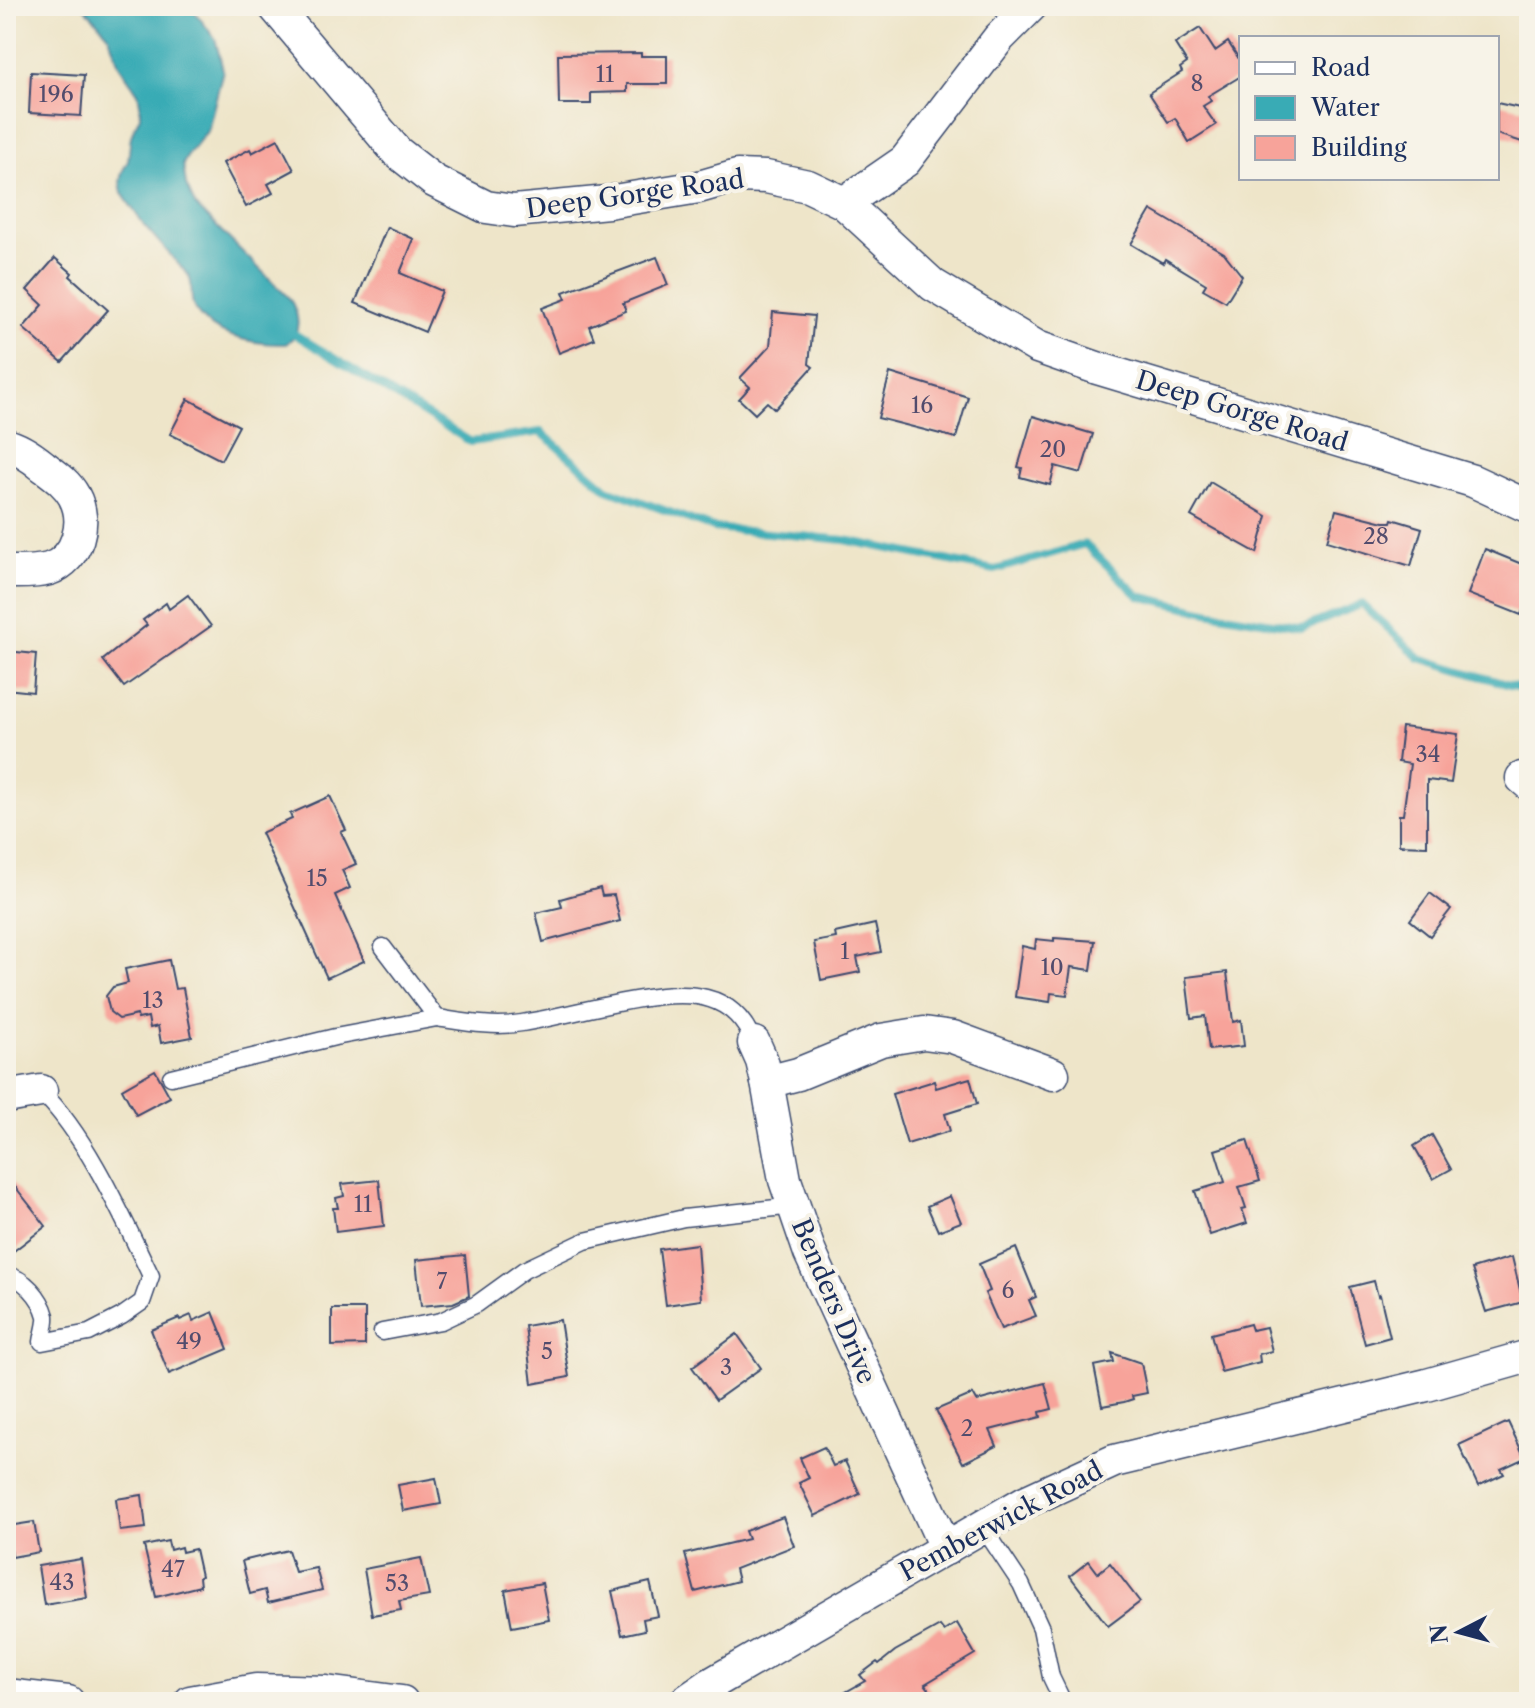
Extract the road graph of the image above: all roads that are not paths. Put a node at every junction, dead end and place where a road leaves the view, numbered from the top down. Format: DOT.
graph roads {
  1 [pos="274,6"];
  2 [pos="1031,6"];
  3 [pos="844,203"];
  4 [pos="6,445"];
  5 [pos="1529,507"];
  6 [pos="6,572"];
  7 [pos="383,947"];
  8 [pos="437,1018"];
  9 [pos="754,1043"];
  10 [pos="1053,1074"];
  11 [pos="171,1077"];
  12 [pos="767,1082"];
  13 [pos="41,1091"];
  14 [pos="6,1097"];
  15 [pos="794,1206"];
  16 [pos="6,1275"];
  17 [pos="382,1332"];
  18 [pos="1529,1356"];
  19 [pos="983,1527"];
  20 [pos="946,1549"];
  21 [pos="6,1695"];
  22 [pos="68,1702"];
  23 [pos="190,1702"];
  24 [pos="402,1702"];
  25 [pos="685,1702"];
  26 [pos="1063,1702"];
  1 -- 3 [label="street, Deep Gorge Road"];
  2 -- 3 [label="street"];
  3 -- 5 [label="street, Deep Gorge Road"];
  4 -- 6 [label="street"];
  7 -- 8 [label="lane"];
  8 -- 9 [label="lane"];
  8 -- 11 [label="lane"];
  9 -- 12 [label="street, Benders Drive"];
  10 -- 12 [label="street"];
  12 -- 15 [label="street, Benders Drive"];
  13 -- 14 [label="street"];
  13 -- 16 [label="lane"];
  15 -- 17 [label="lane"];
  15 -- 20 [label="street, Benders Drive"];
  18 -- 19 [label="street, Pemberwick Road"];
  19 -- 20 [label="street, Pemberwick Road"];
  19 -- 26 [label="lane"];
  20 -- 25 [label="street, Pemberwick Road"];
  21 -- 22 [label="street"];
  23 -- 24 [label="street"];
}
